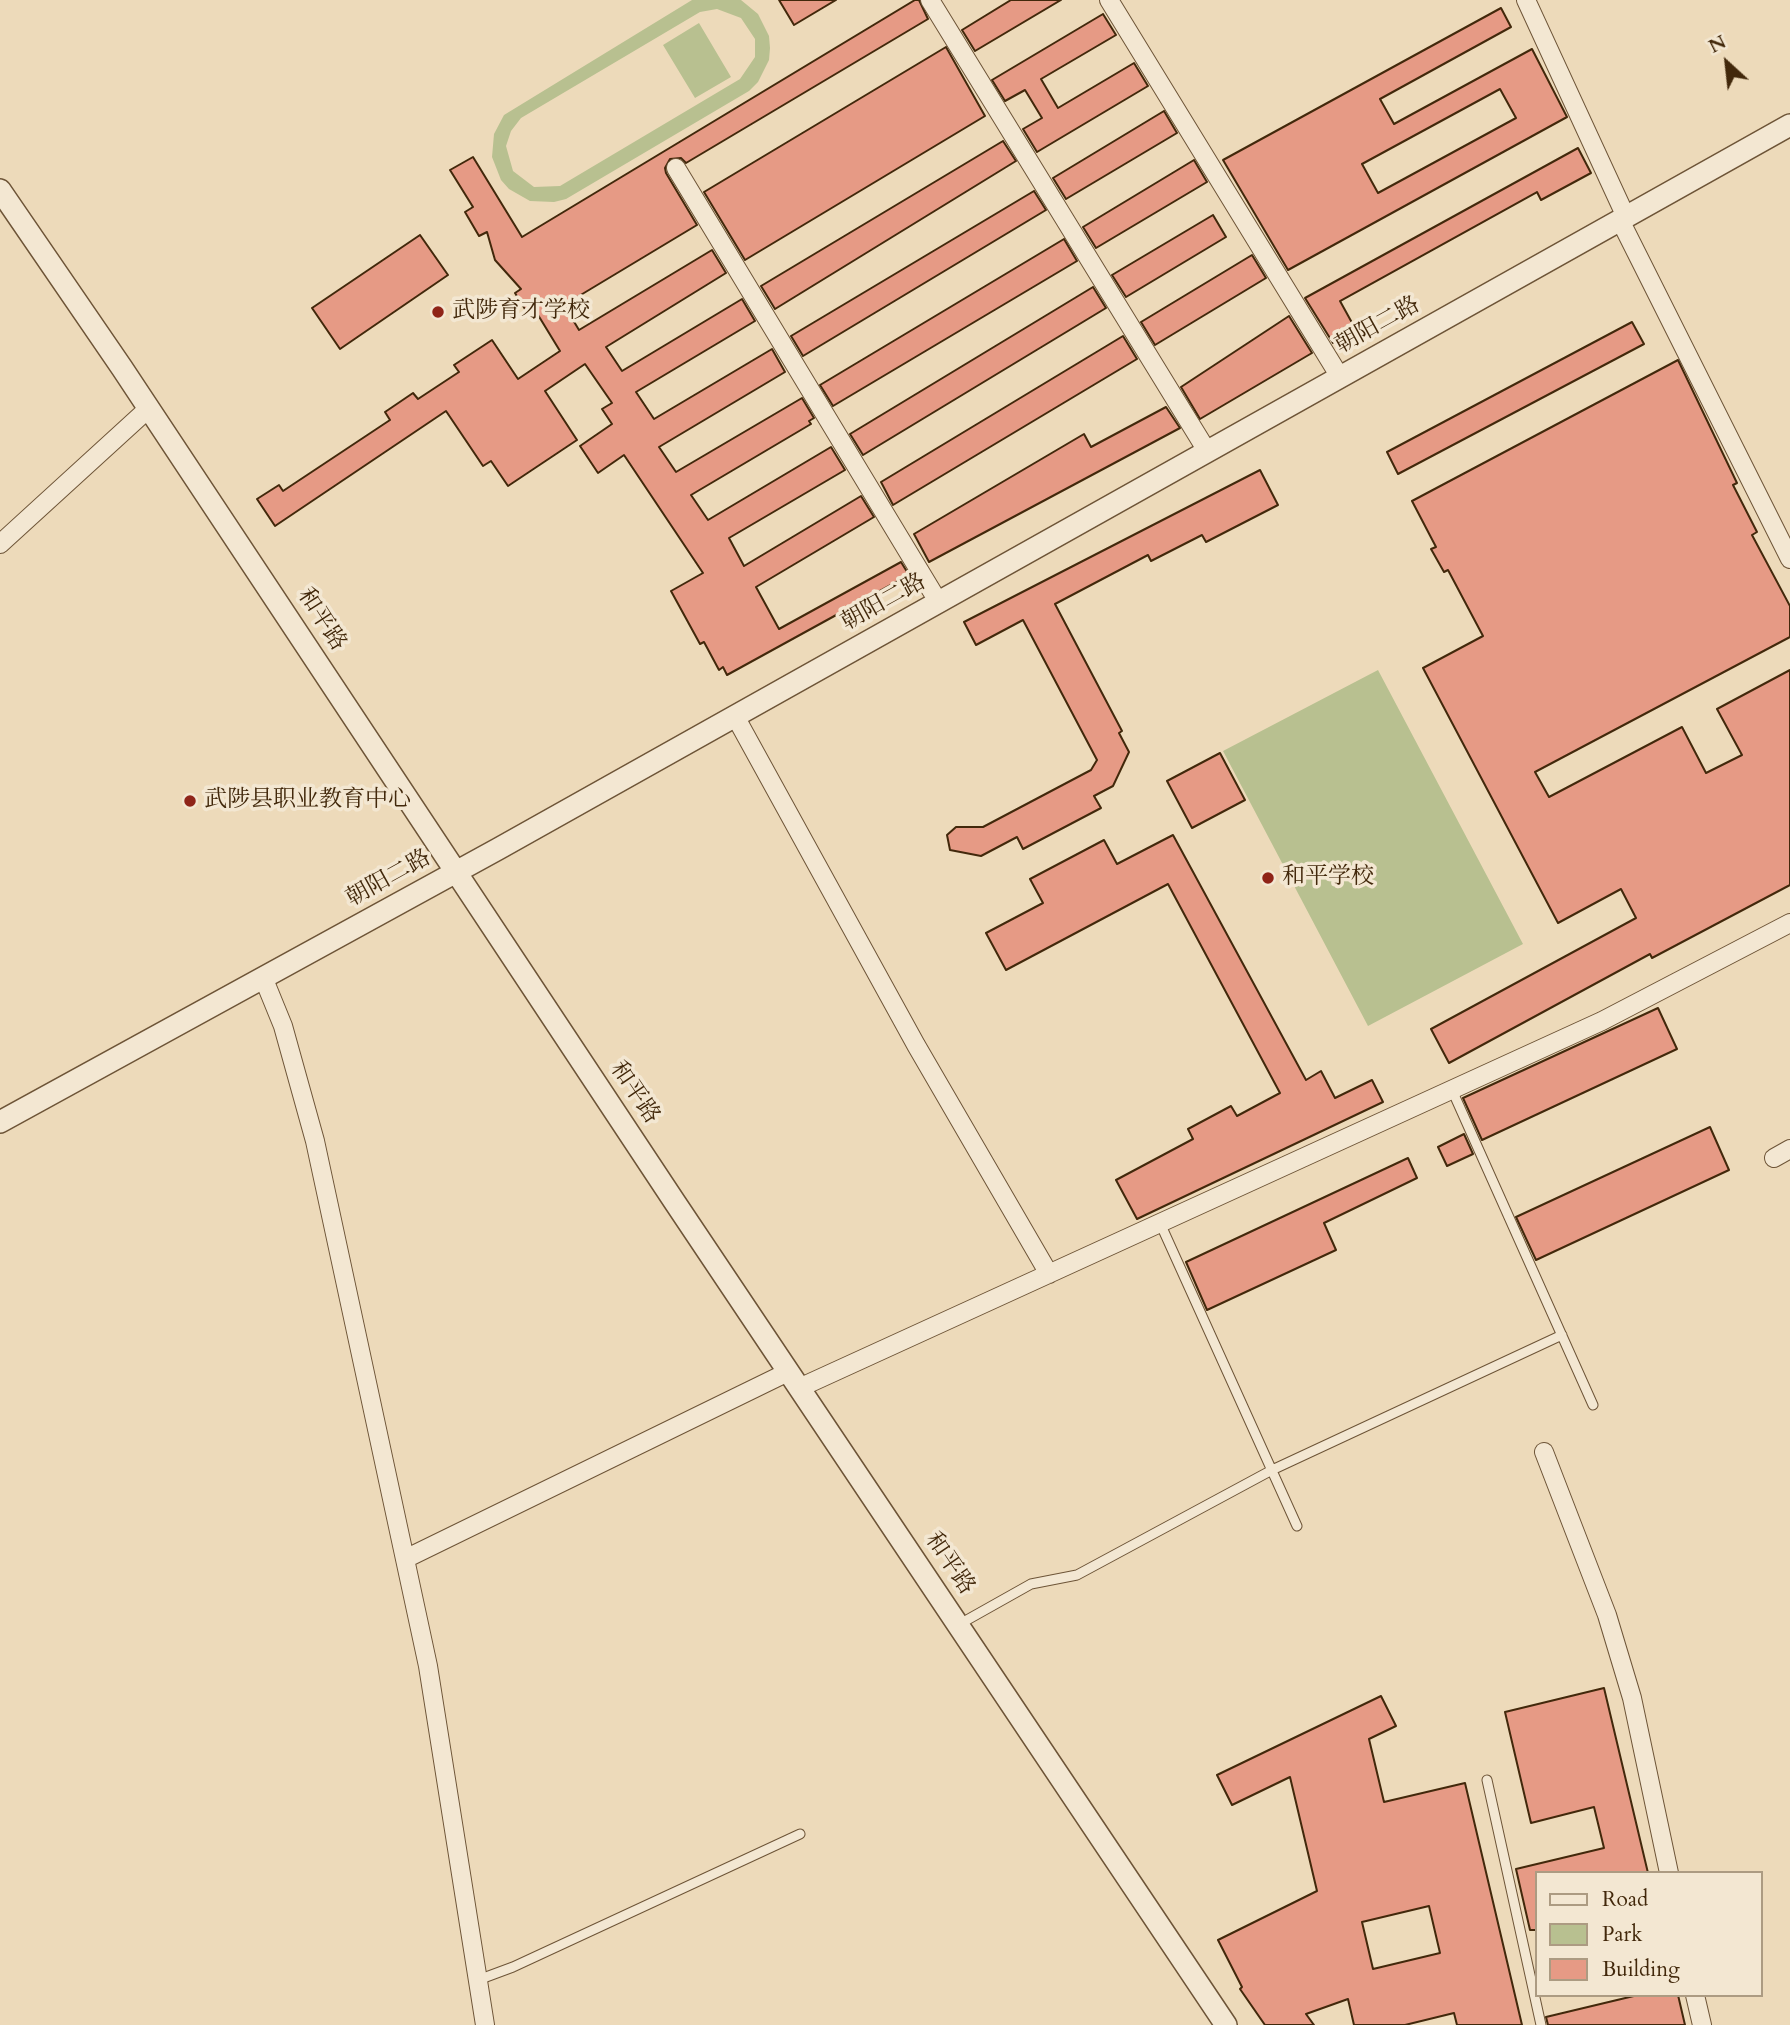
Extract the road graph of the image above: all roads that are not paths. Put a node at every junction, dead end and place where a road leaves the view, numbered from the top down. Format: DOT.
graph roads {
  1 [pos="930,0"];
  2 [pos="1109,0"];
  3 [pos="1526,0"];
  4 [pos="1790,125"];
  5 [pos="676,168"];
  6 [pos="0,190"];
  7 [pos="1623,218"];
  8 [pos="1340,377"];
  9 [pos="149,408"];
  10 [pos="1207,452"];
  11 [pos="0,544"];
  12 [pos="1790,559"];
  13 [pos="939,603"];
  14 [pos="735,716"];
  15 [pos="456,872"];
  16 [pos="1790,923"];
  17 [pos="263,977"];
  18 [pos="1452,1090"];
  19 [pos="0,1122"];
  20 [pos="1790,1149"];
  21 [pos="1774,1158"];
  22 [pos="1160,1223"];
  23 [pos="1049,1274"];
  24 [pos="1562,1335"];
  25 [pos="794,1380"];
  26 [pos="1593,1405"];
  27 [pos="1544,1452"];
  28 [pos="1272,1470"];
  29 [pos="1297,1527"];
  30 [pos="404,1559"];
  31 [pos="958,1625"];
  32 [pos="1487,1780"];
  33 [pos="800,1834"];
  34 [pos="1669,1871"];
  35 [pos="478,1980"];
  36 [pos="1534,1993"];
  37 [pos="1535,1997"];
  38 [pos="1695,1997"];
  39 [pos="485,2025"];
  40 [pos="1226,2025"];
  41 [pos="1541,2025"];
  42 [pos="1702,2025"];
  1 -- 10 [label="street"];
  2 -- 8 [label="street"];
  3 -- 7 [label="street"];
  4 -- 7 [label="street, 朝阳二路"];
  5 -- 13 [label="street"];
  6 -- 9 [label="street, 和平路"];
  7 -- 8 [label="street, 朝阳二路"];
  7 -- 12 [label="street"];
  8 -- 10 [label="street, 朝阳二路"];
  9 -- 11 [label="street"];
  9 -- 15 [label="street, 和平路"];
  10 -- 13 [label="street, 朝阳二路"];
  13 -- 14 [label="street, 朝阳二路"];
  14 -- 15 [label="street, 朝阳二路"];
  14 -- 23 [label="street"];
  15 -- 17 [label="street, 朝阳二路"];
  15 -- 25 [label="street, 和平路"];
  16 -- 18 [label="street"];
  17 -- 19 [label="street, 朝阳二路"];
  17 -- 30 [label="street"];
  18 -- 22 [label="street"];
  18 -- 24 [label="lane"];
  20 -- 21 [label="street"];
  22 -- 23 [label="street"];
  22 -- 28 [label="lane"];
  23 -- 25 [label="street"];
  24 -- 26 [label="lane"];
  24 -- 28 [label="lane"];
  25 -- 30 [label="street"];
  25 -- 31 [label="street, 和平路"];
  27 -- 34 [label="street"];
  28 -- 29 [label="lane"];
  28 -- 31 [label="lane"];
  30 -- 35 [label="street"];
  31 -- 40 [label="street, 和平路"];
  32 -- 36 [label="lane"];
  33 -- 35 [label="lane"];
  35 -- 39 [label="street"];
  37 -- 41 [label="lane"];
  38 -- 42 [label="street"];
}
